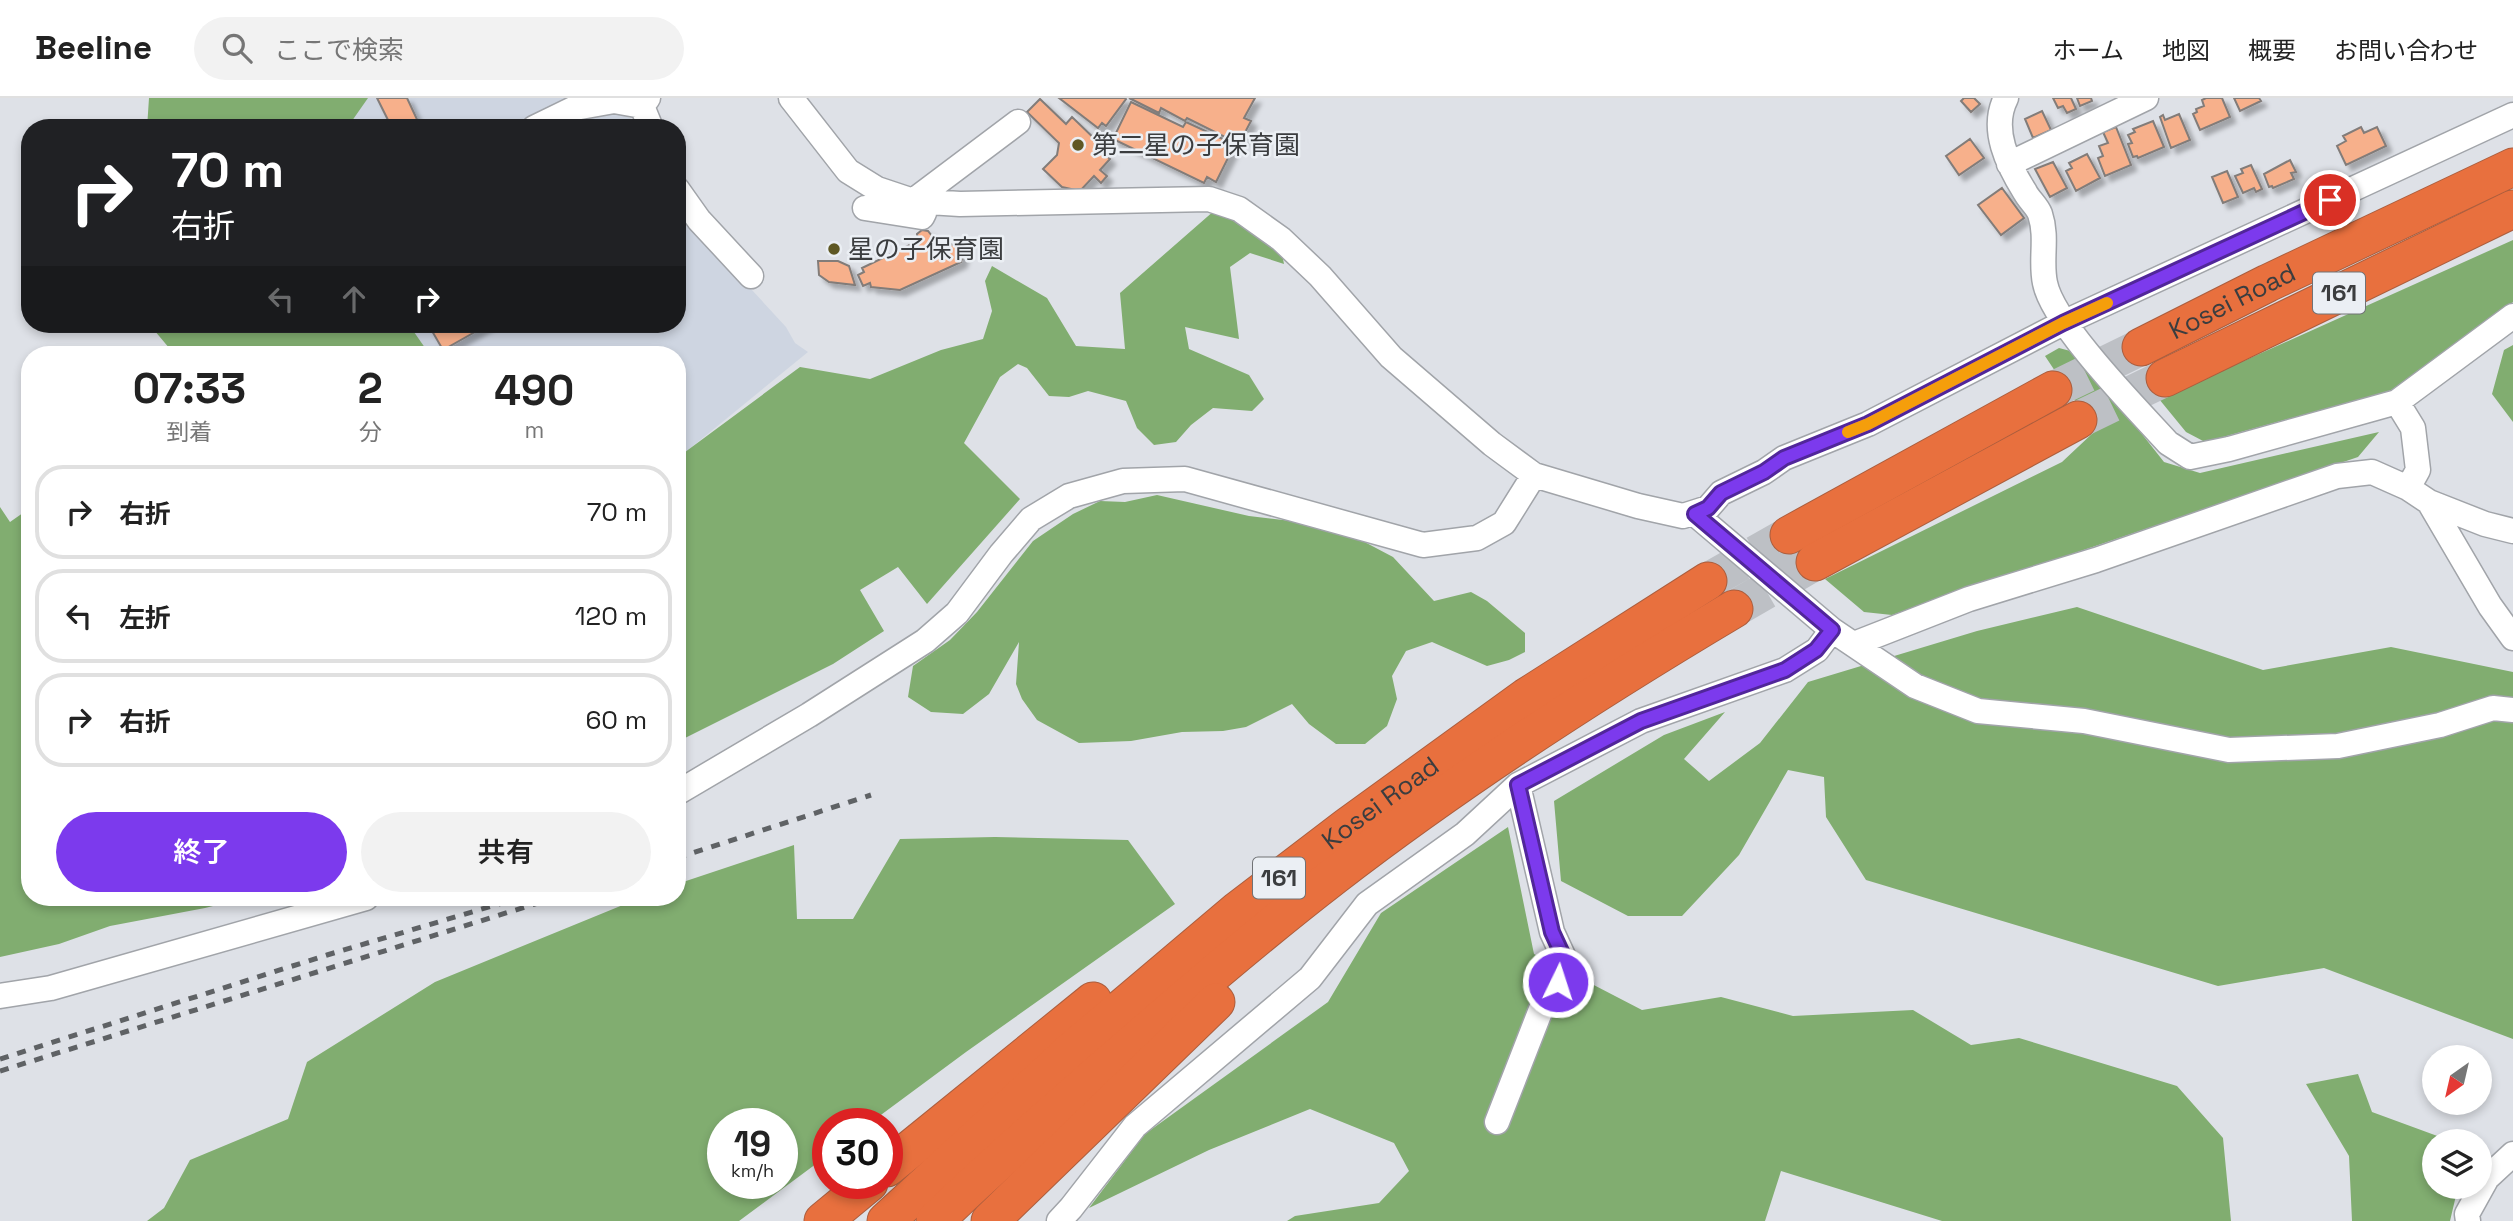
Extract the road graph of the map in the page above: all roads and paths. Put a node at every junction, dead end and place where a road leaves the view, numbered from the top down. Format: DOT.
graph roads {
  1 [pos="791,98"];
  2 [pos="2006,98"];
  3 [pos="2146,98"];
  4 [pos="647,111"];
  5 [pos="2513,115"];
  6 [pos="552,119"];
  7 [pos="1018,122"];
  8 [pos="2009,164"];
  9 [pos="2513,167"];
  10 [pos="686,202"];
  11 [pos="921,202"];
  12 [pos="865,208"];
  13 [pos="2513,209"];
  14 [pos="751,276"];
  15 [pos="2513,316"];
  16 [pos="2063,323"];
  17 [pos="2141,347"];
  18 [pos="2165,378"];
  19 [pos="2053,390"];
  20 [pos="2397,402"];
  21 [pos="2078,420"];
  22 [pos="1534,475"];
  23 [pos="2408,488"];
  24 [pos="2429,502"];
  25 [pos="1695,514"];
  26 [pos="2513,531"];
  27 [pos="1788,535"];
  28 [pos="1815,562"];
  29 [pos="1708,581"];
  30 [pos="1734,609"];
  31 [pos="1832,630"];
  32 [pos="2513,638"];
  33 [pos="1854,644"];
  34 [pos="2513,710"];
  35 [pos="1518,785"];
  36 [pos="686,788"];
  37 [pos="1423,812"];
  38 [pos="1348,826"];
  39 [pos="338,906"];
  40 [pos="0,996"];
  41 [pos="1497,1122"];
  42 [pos="2513,1154"];
  43 [pos="903,1155"];
  44 [pos="850,1199"];
  45 [pos="823,1221"];
  46 [pos="886,1221"];
  47 [pos="935,1221"];
  48 [pos="990,1221"];
  49 [pos="1059,1221"];
  50 [pos="2468,1221"];
  1 -- 11 [label="street"];
  2 -- 8 [label="street"];
  3 -- 8 [label="street"];
  4 -- 6 [label="street"];
  5 -- 16 [label="street"];
  7 -- 11 [label="street"];
  8 -- 16 [label="street"];
  9 -- 17 [label="highway, Kosei Road / 161"];
  10 -- 14 [label="street"];
  11 -- 12 [label="street"];
  11 -- 22 [label="street"];
  13 -- 18 [label="highway, Kosei Road / 161"];
  15 -- 20 [label="street"];
  16 -- 20 [label="street"];
  16 -- 25 [label="street"];
  19 -- 27 [label="highway"];
  20 -- 23 [label="street"];
  21 -- 28 [label="highway"];
  22 -- 25 [label="street"];
  22 -- 36 [label="street"];
  23 -- 24 [label="street"];
  23 -- 33 [label="street"];
  24 -- 26 [label="street"];
  24 -- 32 [label="street"];
  25 -- 31 [label="street"];
  29 -- 38 [label="highway, Kosei Road / 161"];
  30 -- 37 [label="highway, Kosei Road / 161"];
  31 -- 33 [label="street"];
  31 -- 35 [label="street"];
  33 -- 34 [label="street"];
  35 -- 41 [label="street"];
  35 -- 49 [label="street"];
  37 -- 47 [label="highway, Kosei Road / 161"];
  37 -- 48 [label="highway"];
  38 -- 43 [label="highway"];
  38 -- 46 [label="highway, Kosei Road / 161"];
  39 -- 40 [label="street"];
  42 -- 50 [label="street"];
  44 -- 45 [label="highway"];
}
